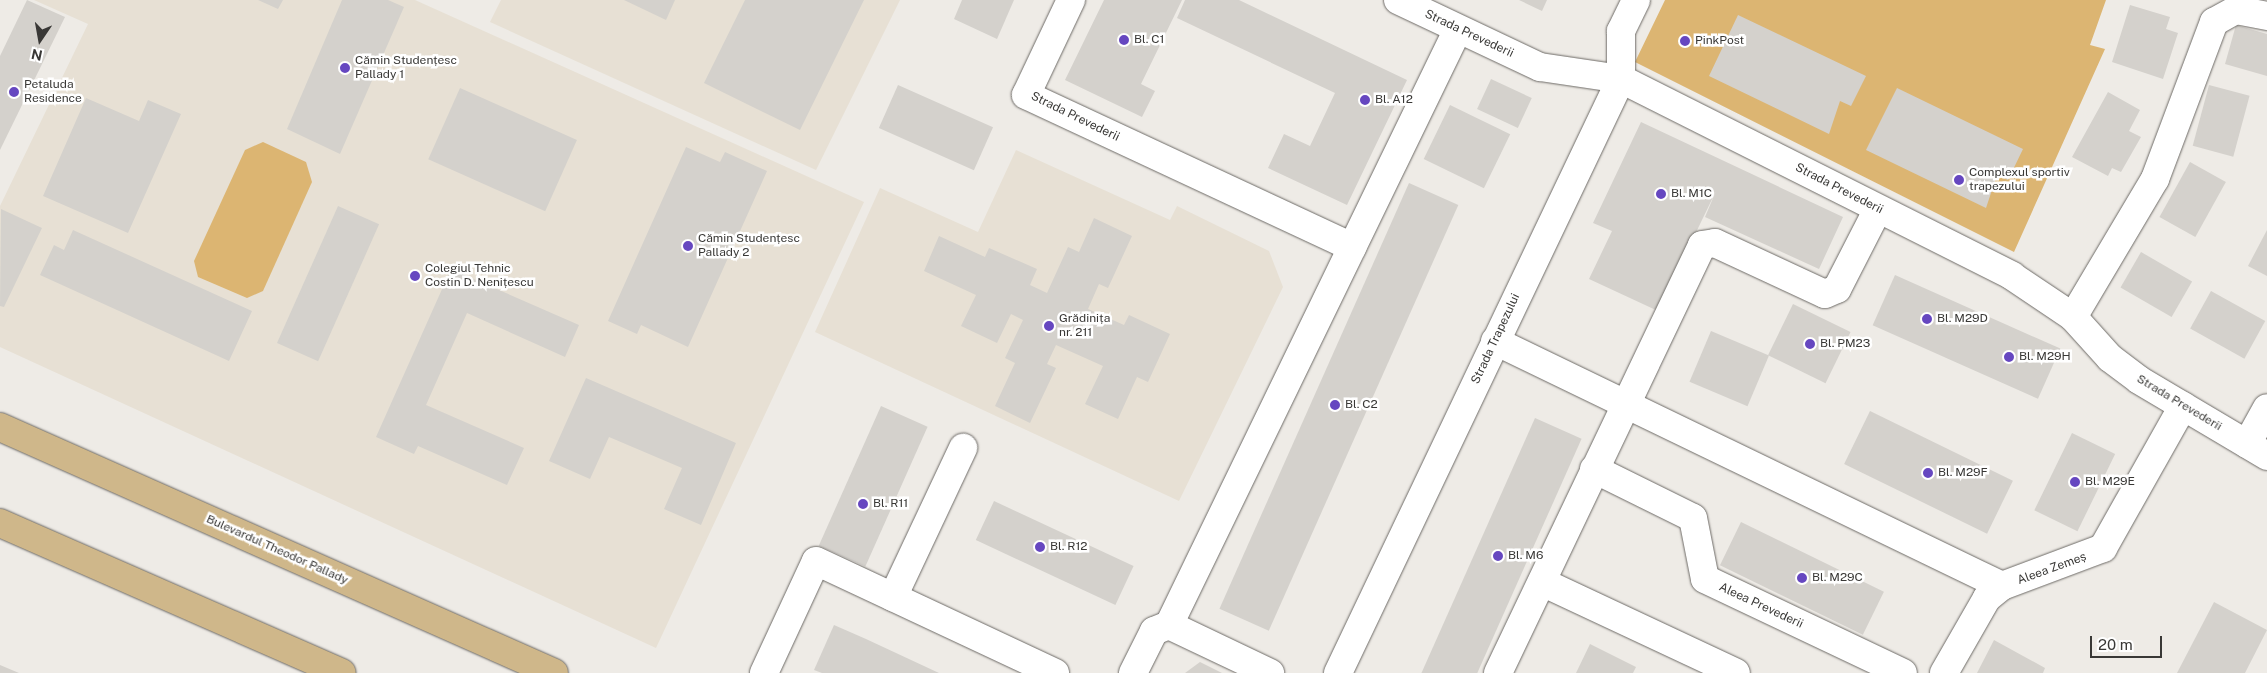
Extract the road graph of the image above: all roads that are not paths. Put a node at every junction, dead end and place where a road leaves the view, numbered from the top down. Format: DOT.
graph roads {
  1 [pos="1071,0"];
  2 [pos="1398,0"];
  3 [pos="1636,0"];
  4 [pos="2267,16"];
  5 [pos="1458,29"];
  6 [pos="1621,79"];
  7 [pos="1878,209"];
  8 [pos="1352,247"];
  9 [pos="2073,317"];
  10 [pos="1496,341"];
  11 [pos="1626,403"];
  12 [pos="2183,406"];
  13 [pos="2267,408"];
  14 [pos="0,427"];
  15 [pos="963,448"];
  16 [pos="2257,450"];
  17 [pos="1594,469"];
  18 [pos="0,523"];
  19 [pos="1542,582"];
  20 [pos="2002,586"];
  21 [pos="892,597"];
  22 [pos="1169,625"];
  23 [pos="341,673"];
  24 [pos="554,673"];
  25 [pos="764,673"];
  26 [pos="1055,673"];
  27 [pos="1133,673"];
  28 [pos="1270,673"];
  29 [pos="1338,673"];
  30 [pos="1498,673"];
  31 [pos="1736,673"];
  32 [pos="1903,673"];
  33 [pos="1944,673"];
  1 -- 8 [label="street, Strada Prevederii"];
  2 -- 5 [label="street, Strada Prevederii"];
  3 -- 6 [label="street, Strada Trapezului"];
  4 -- 9 [label="street"];
  5 -- 6 [label="street, Strada Prevederii"];
  5 -- 8 [label="street"];
  6 -- 7 [label="street, Strada Prevederii"];
  6 -- 10 [label="street, Strada Trapezului"];
  7 -- 9 [label="street, Strada Prevederii"];
  7 -- 11 [label="street"];
  8 -- 22 [label="street"];
  9 -- 12 [label="street, Strada Prevederii"];
  10 -- 11 [label="street"];
  10 -- 29 [label="street, Strada Trapezului"];
  11 -- 17 [label="street"];
  11 -- 20 [label="street"];
  12 -- 16 [label="street, Strada Prevederii"];
  12 -- 20 [label="street, Aleea Zemeș"];
  13 -- 16 [label="street, Strada Prevederii"];
  14 -- 24 [label="main road, Bulevardul Theodor Pallady"];
  15 -- 21 [label="street"];
  17 -- 19 [label="street"];
  17 -- 32 [label="street, Aleea Prevederii"];
  18 -- 23 [label="main road"];
  19 -- 30 [label="street"];
  19 -- 31 [label="street"];
  20 -- 33 [label="street, Aleea Zemeș"];
  21 -- 25 [label="street"];
  21 -- 26 [label="street"];
  22 -- 27 [label="street"];
  22 -- 28 [label="street"];
}
